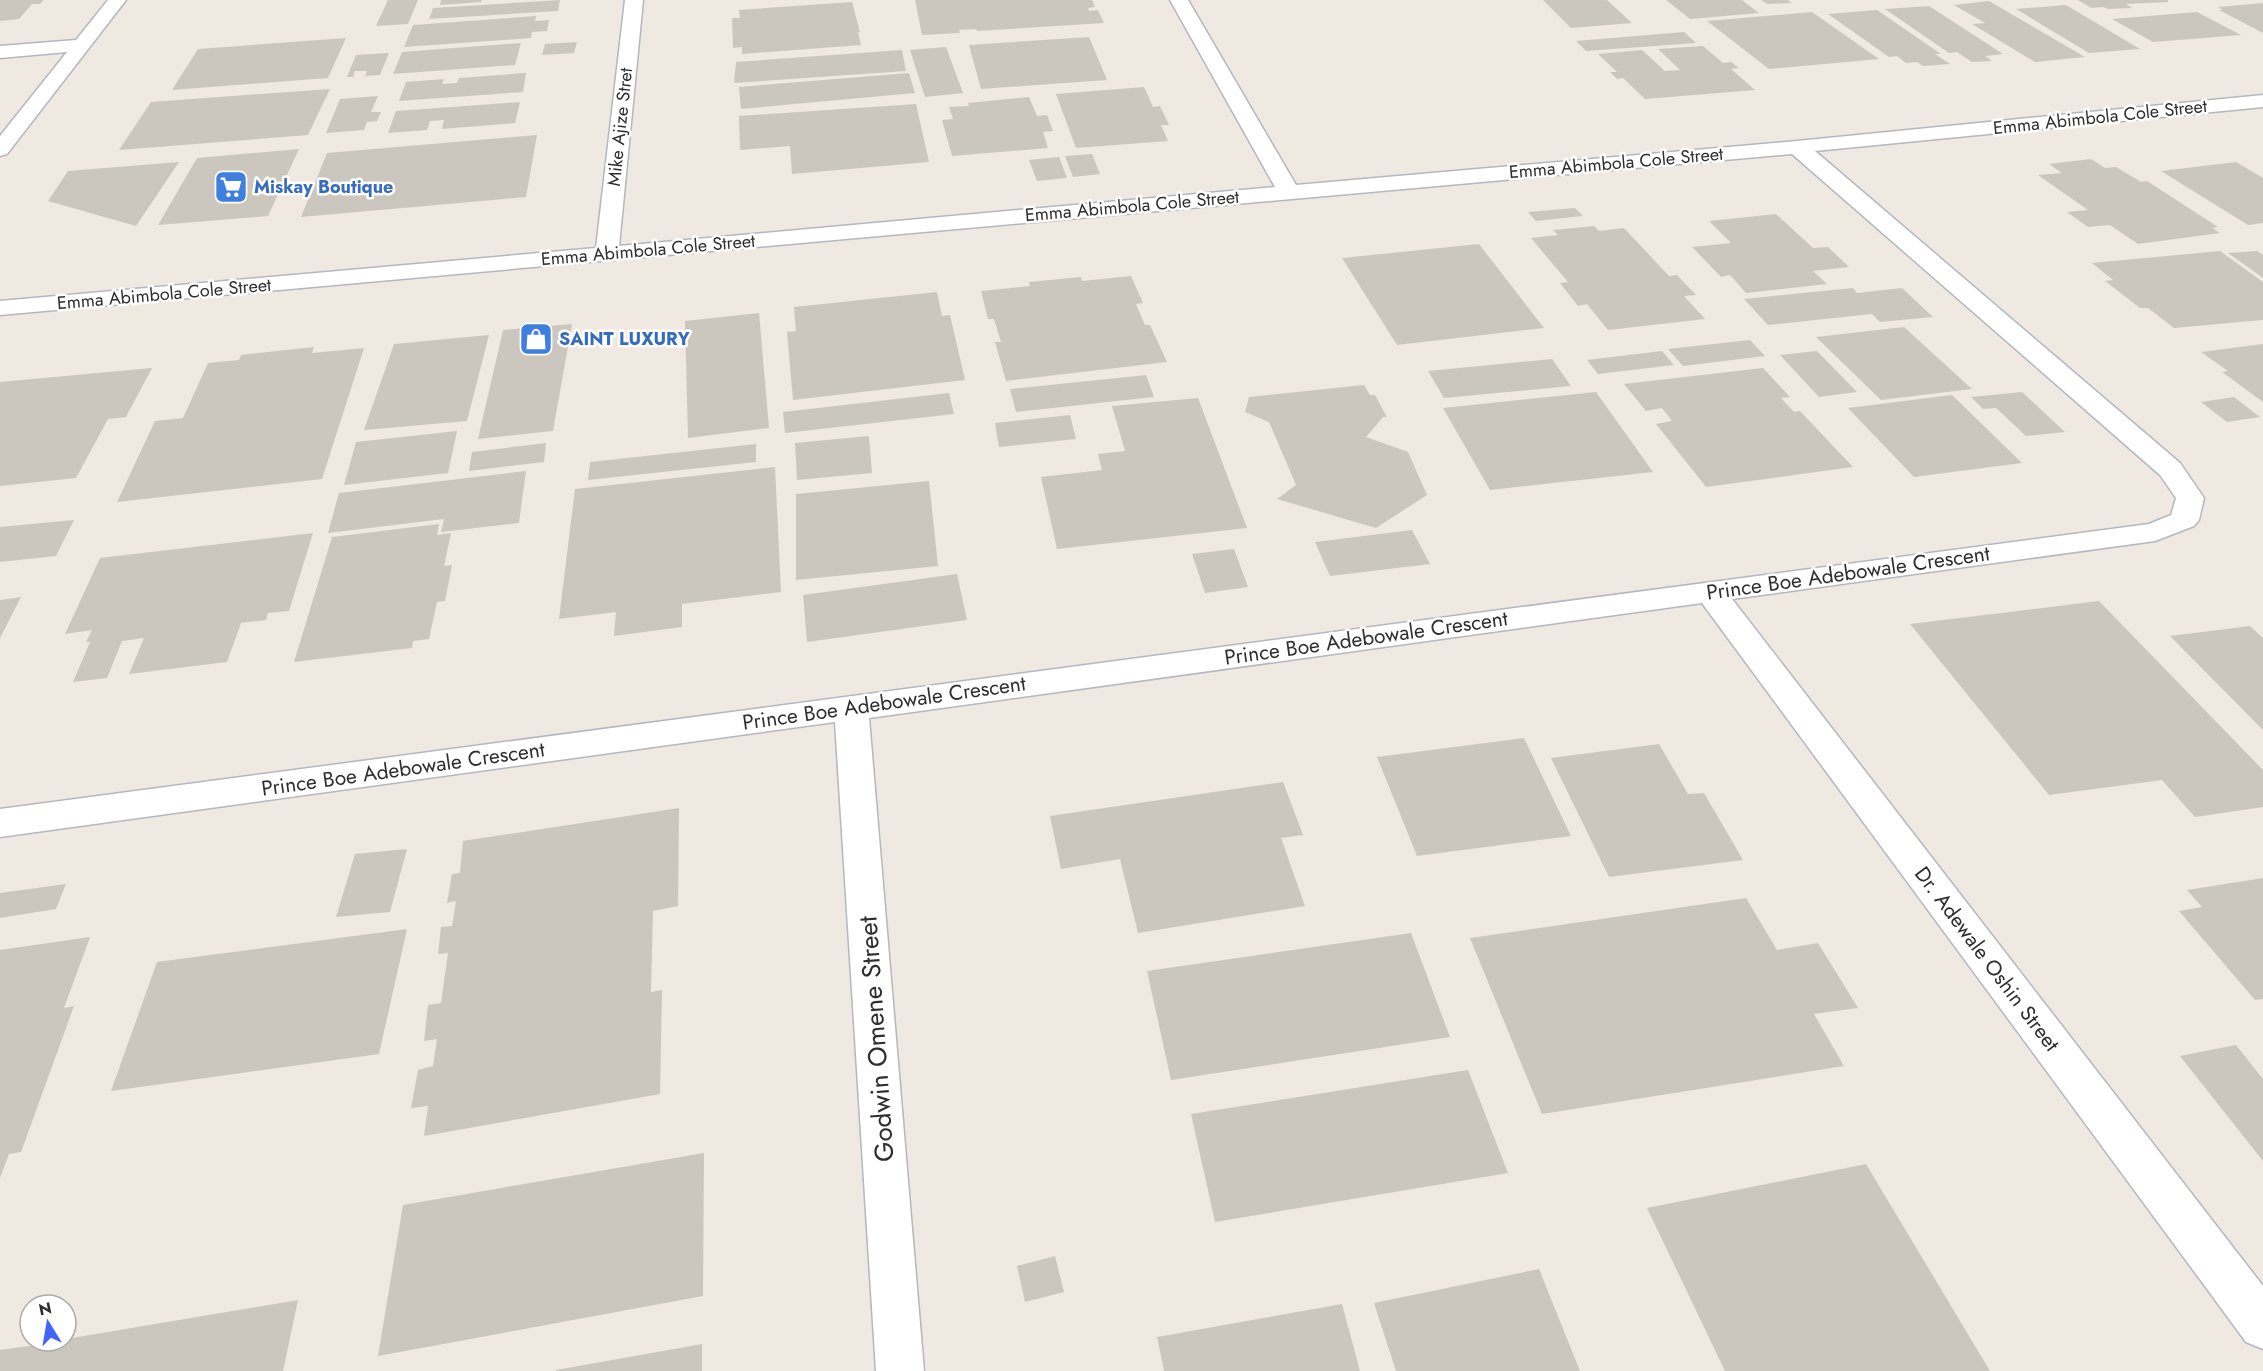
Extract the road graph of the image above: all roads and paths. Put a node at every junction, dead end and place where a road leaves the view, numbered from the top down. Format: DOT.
graph roads {
  1 [pos="117,0"];
  2 [pos="634,0"];
  3 [pos="1179,0"];
  4 [pos="82,45"];
  5 [pos="0,52"];
  6 [pos="2263,101"];
  7 [pos="1797,147"];
  8 [pos="0,150"];
  9 [pos="1290,192"];
  10 [pos="607,254"];
  11 [pos="0,308"];
  12 [pos="1710,592"];
  13 [pos="851,708"];
  14 [pos="0,823"];
  15 [pos="2263,1325"];
  16 [pos="900,1371"];
  1 -- 4 [label="street"];
  2 -- 10 [label="street, Mike Ajize Stret"];
  3 -- 9 [label="street"];
  4 -- 5 [label="street"];
  4 -- 8 [label="street"];
  6 -- 7 [label="street, Emma Abimbola Cole Street"];
  7 -- 9 [label="street, Emma Abimbola Cole Street"];
  7 -- 12 [label="street, Prince Boe Adebowale Crescent"];
  9 -- 10 [label="street, Emma Abimbola Cole Street"];
  10 -- 11 [label="street, Emma Abimbola Cole Street"];
  12 -- 13 [label="street, Prince Boe Adebowale Crescent"];
  12 -- 15 [label="street, Dr. Adewale Oshin Street"];
  13 -- 14 [label="street, Prince Boe Adebowale Crescent"];
  13 -- 16 [label="street, Godwin Omene Street"];
}
